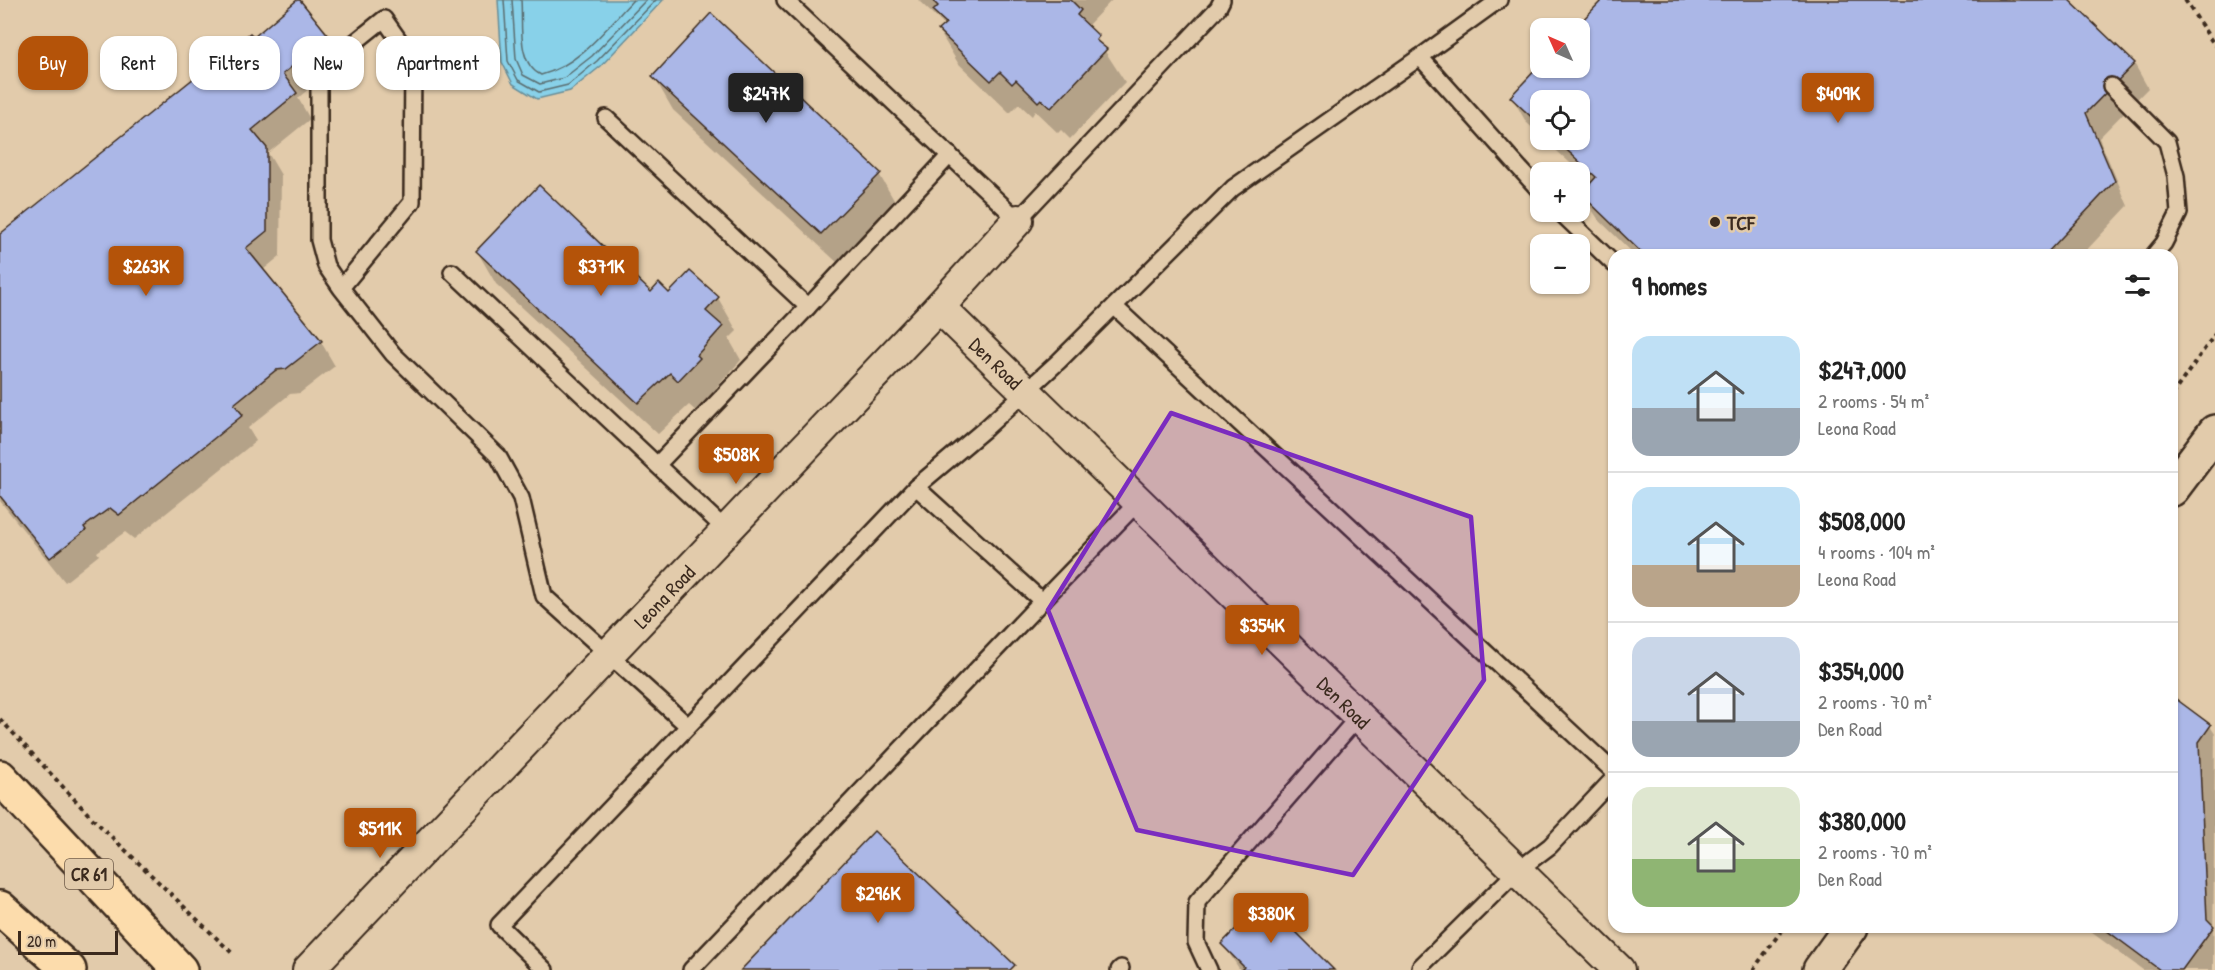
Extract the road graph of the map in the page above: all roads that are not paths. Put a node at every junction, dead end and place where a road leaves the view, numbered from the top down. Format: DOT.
graph roads {
  1 [pos="785,0"];
  2 [pos="1499,0"];
  3 [pos="1216,3"];
  4 [pos="1419,57"];
  5 [pos="2112,86"];
  6 [pos="606,118"];
  7 [pos="950,155"];
  8 [pos="1530,180"];
  9 [pos="1018,220"];
  10 [pos="1570,222"];
  11 [pos="2159,249"];
  12 [pos="1608,258"];
  13 [pos="452,272"];
  14 [pos="340,288"];
  15 [pos="808,307"];
  16 [pos="939,307"];
  17 [pos="1115,307"];
  18 [pos="1024,392"];
  19 [pos="2215,432"];
  20 [pos="658,464"];
  21 [pos="2178,481"];
  22 [pos="916,487"];
  23 [pos="1138,502"];
  24 [pos="726,530"];
  25 [pos="1042,601"];
  26 [pos="609,654"];
  27 [pos="1359,717"];
  28 [pos="688,726"];
  29 [pos="1608,766"];
  30 [pos="0,777"];
  31 [pos="1608,784"];
  32 [pos="1517,871"];
  33 [pos="0,908"];
  34 [pos="1847,933"];
  35 [pos="1420,967"];
  36 [pos="69,970"];
  37 [pos="180,970"];
  38 [pos="308,970"];
  39 [pos="545,970"];
  40 [pos="691,970"];
  41 [pos="1209,970"];
  42 [pos="1619,970"];
  43 [pos="1820,970"];
  1 -- 7 [label="lane"];
  2 -- 4 [label="lane"];
  3 -- 9 [label="lane"];
  4 -- 8 [label="lane"];
  4 -- 17 [label="lane"];
  5 -- 11 [label="lane"];
  6 -- 15 [label="lane"];
  7 -- 9 [label="lane"];
  7 -- 15 [label="lane"];
  9 -- 16 [label="street, Leona Road"];
  10 -- 12 [label="lane"];
  13 -- 20 [label="lane"];
  14 -- 14 [label="lane"];
  14 -- 26 [label="lane"];
  15 -- 20 [label="lane"];
  16 -- 18 [label="street, Den Road"];
  16 -- 24 [label="street, Leona Road"];
  17 -- 18 [label="lane"];
  17 -- 29 [label="lane"];
  18 -- 22 [label="lane"];
  18 -- 23 [label="street, Den Road"];
  19 -- 21 [label="street"];
  20 -- 24 [label="lane"];
  22 -- 25 [label="lane"];
  22 -- 28 [label="lane"];
  23 -- 25 [label="lane"];
  23 -- 27 [label="street, Den Road"];
  24 -- 26 [label="street, Leona Road"];
  25 -- 40 [label="lane"];
  26 -- 28 [label="lane"];
  26 -- 38 [label="street, Leona Road"];
  27 -- 32 [label="street, Den Road"];
  27 -- 41 [label="lane"];
  28 -- 39 [label="lane"];
  30 -- 37 [label="main road, CR 61"];
  31 -- 32 [label="lane"];
  32 -- 35 [label="lane"];
  32 -- 42 [label="street, Den Road"];
  33 -- 36 [label="main road"];
  34 -- 43 [label="street"];
}
